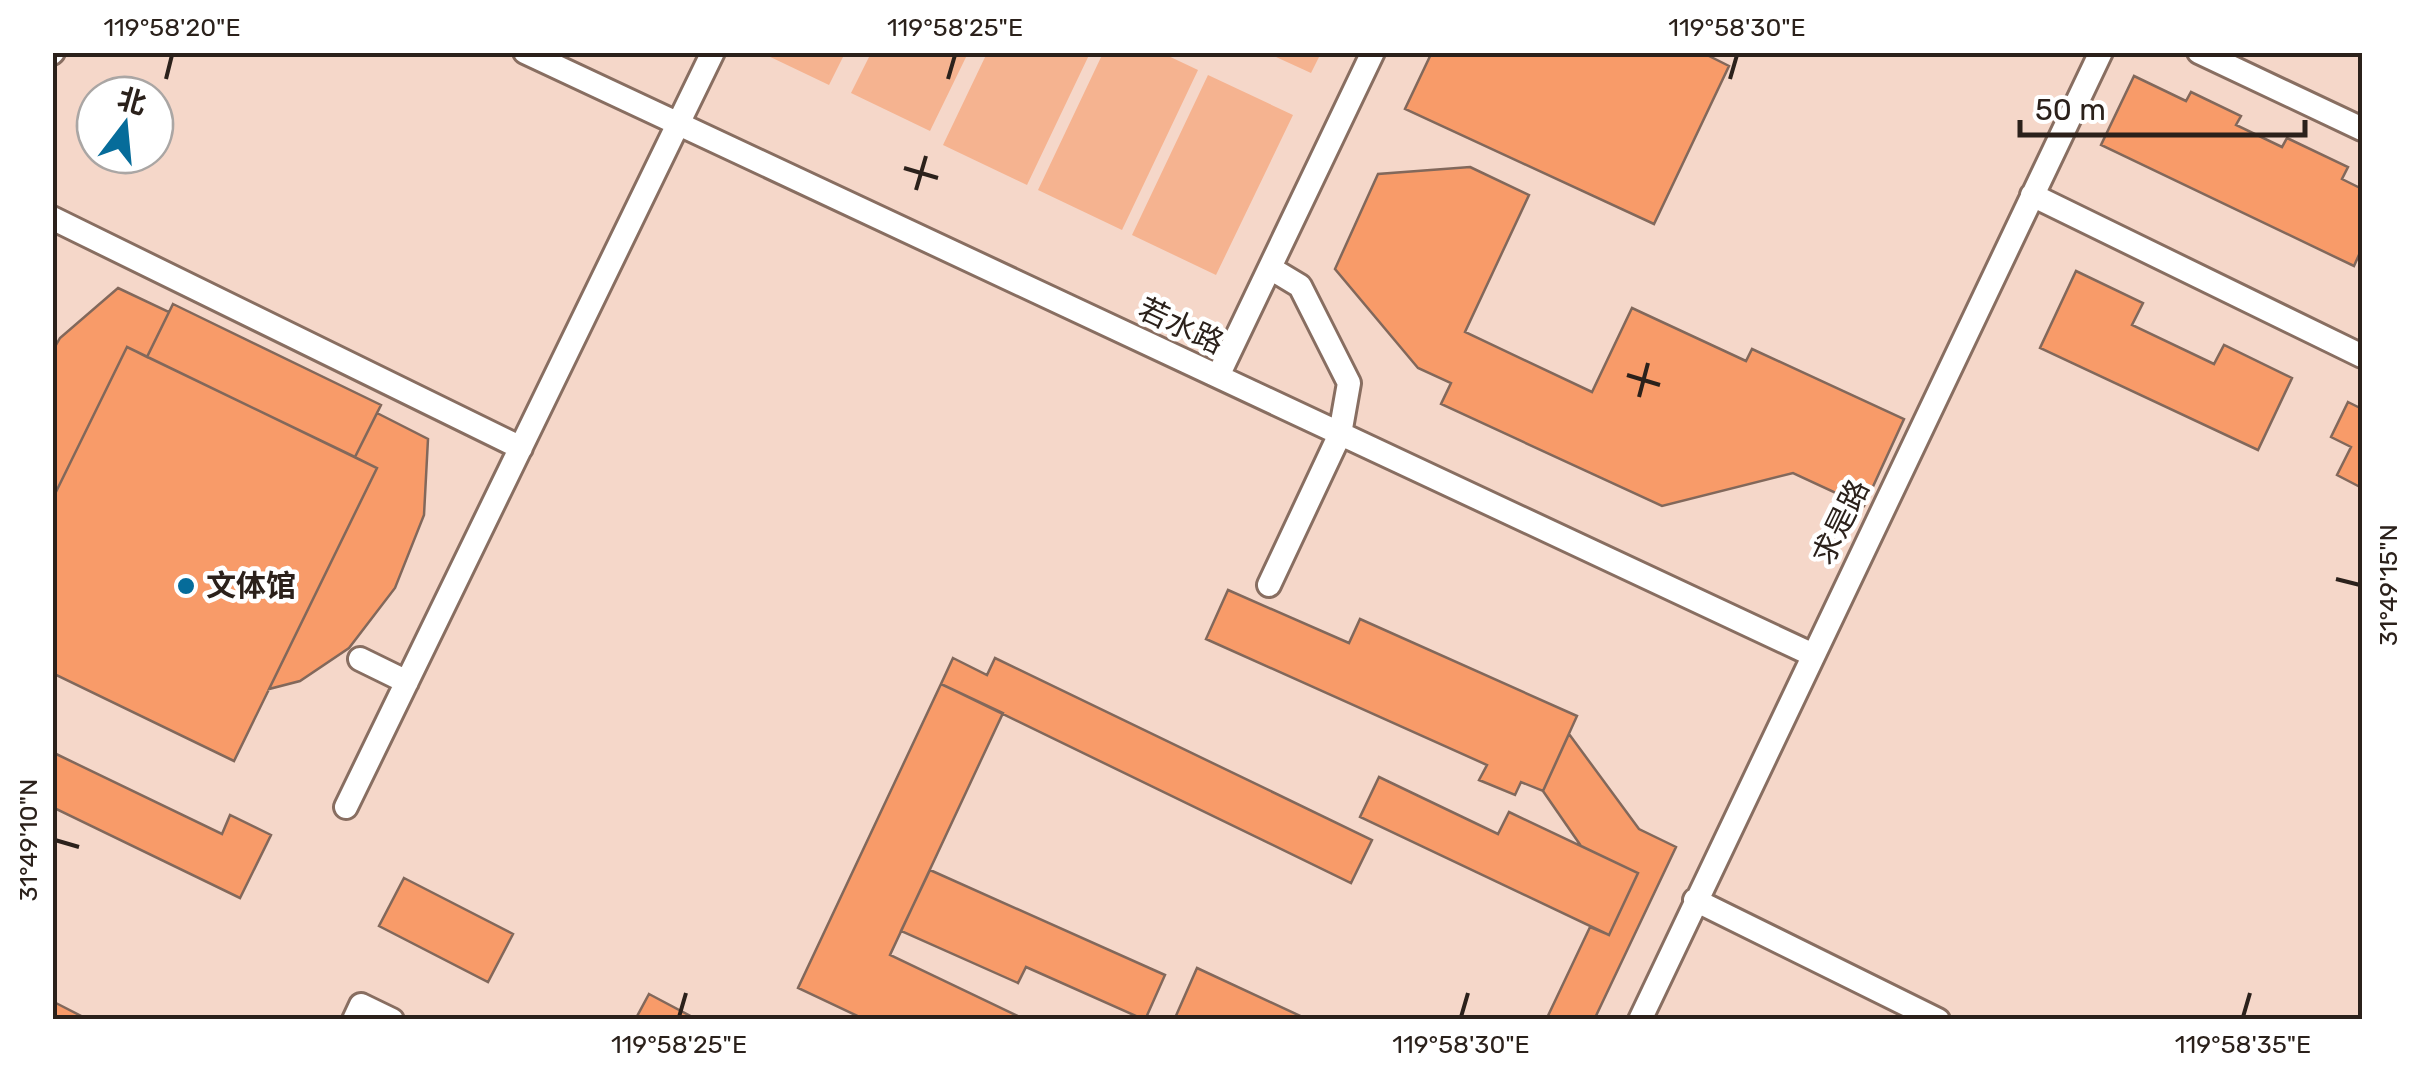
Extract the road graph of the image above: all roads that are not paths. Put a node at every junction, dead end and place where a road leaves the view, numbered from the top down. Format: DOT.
graph roads {
  1 [pos="524,52"];
  2 [pos="713,52"];
  3 [pos="1373,52"];
  4 [pos="2100,52"];
  5 [pos="2200,52"];
  6 [pos="679,125"];
  7 [pos="2362,129"];
  8 [pos="2032,195"];
  9 [pos="52,218"];
  10 [pos="1270,268"];
  11 [pos="2362,356"];
  12 [pos="1218,376"];
  13 [pos="1340,434"];
  14 [pos="522,448"];
  15 [pos="1269,585"];
  16 [pos="1811,654"];
  17 [pos="360,659"];
  18 [pos="407,682"];
  19 [pos="346,807"];
  20 [pos="1696,900"];
  21 [pos="354,1020"];
  22 [pos="392,1020"];
  23 [pos="1640,1020"];
  24 [pos="1938,1020"];
  1 -- 6 [label="lane, 若水路"];
  2 -- 6 [label="lane"];
  3 -- 10 [label="lane"];
  4 -- 8 [label="lane, 求是路"];
  5 -- 7 [label="lane"];
  6 -- 12 [label="lane, 若水路"];
  6 -- 14 [label="lane"];
  8 -- 11 [label="lane"];
  8 -- 16 [label="lane, 求是路"];
  9 -- 14 [label="lane"];
  10 -- 12 [label="lane"];
  10 -- 13 [label="lane"];
  12 -- 13 [label="lane, 若水路"];
  13 -- 15 [label="lane"];
  13 -- 16 [label="lane, 若水路"];
  14 -- 18 [label="lane"];
  16 -- 20 [label="lane, 求是路"];
  17 -- 18 [label="lane"];
  18 -- 19 [label="lane"];
  20 -- 23 [label="lane, 求是路"];
  20 -- 24 [label="lane"];
  21 -- 22 [label="lane"];
}
